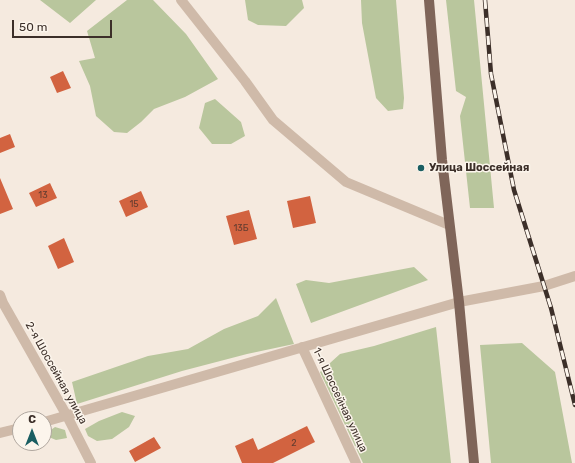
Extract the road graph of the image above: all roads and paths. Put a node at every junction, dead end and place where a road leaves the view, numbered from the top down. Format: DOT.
graph roads {
  1 [pos="181,0"];
  2 [pos="429,0"];
  3 [pos="450,226"];
  4 [pos="575,276"];
  5 [pos="0,295"];
  6 [pos="459,302"];
  7 [pos="302,347"];
  8 [pos="67,416"];
  9 [pos="52,420"];
  10 [pos="12,430"];
  11 [pos="0,434"];
  12 [pos="91,463"];
  13 [pos="356,463"];
  14 [pos="474,463"];
  1 -- 3 [label="street"];
  2 -- 3 [label="main road"];
  3 -- 6 [label="main road"];
  4 -- 6 [label="street"];
  5 -- 8 [label="street, 2-я Шоссейная улица"];
  6 -- 7 [label="street"];
  6 -- 14 [label="main road"];
  7 -- 8 [label="street"];
  7 -- 13 [label="street, 1-я Шоссейная улица"];
  8 -- 9 [label="street"];
  8 -- 12 [label="street, 2-я Шоссейная улица"];
  10 -- 11 [label="street"];
}
